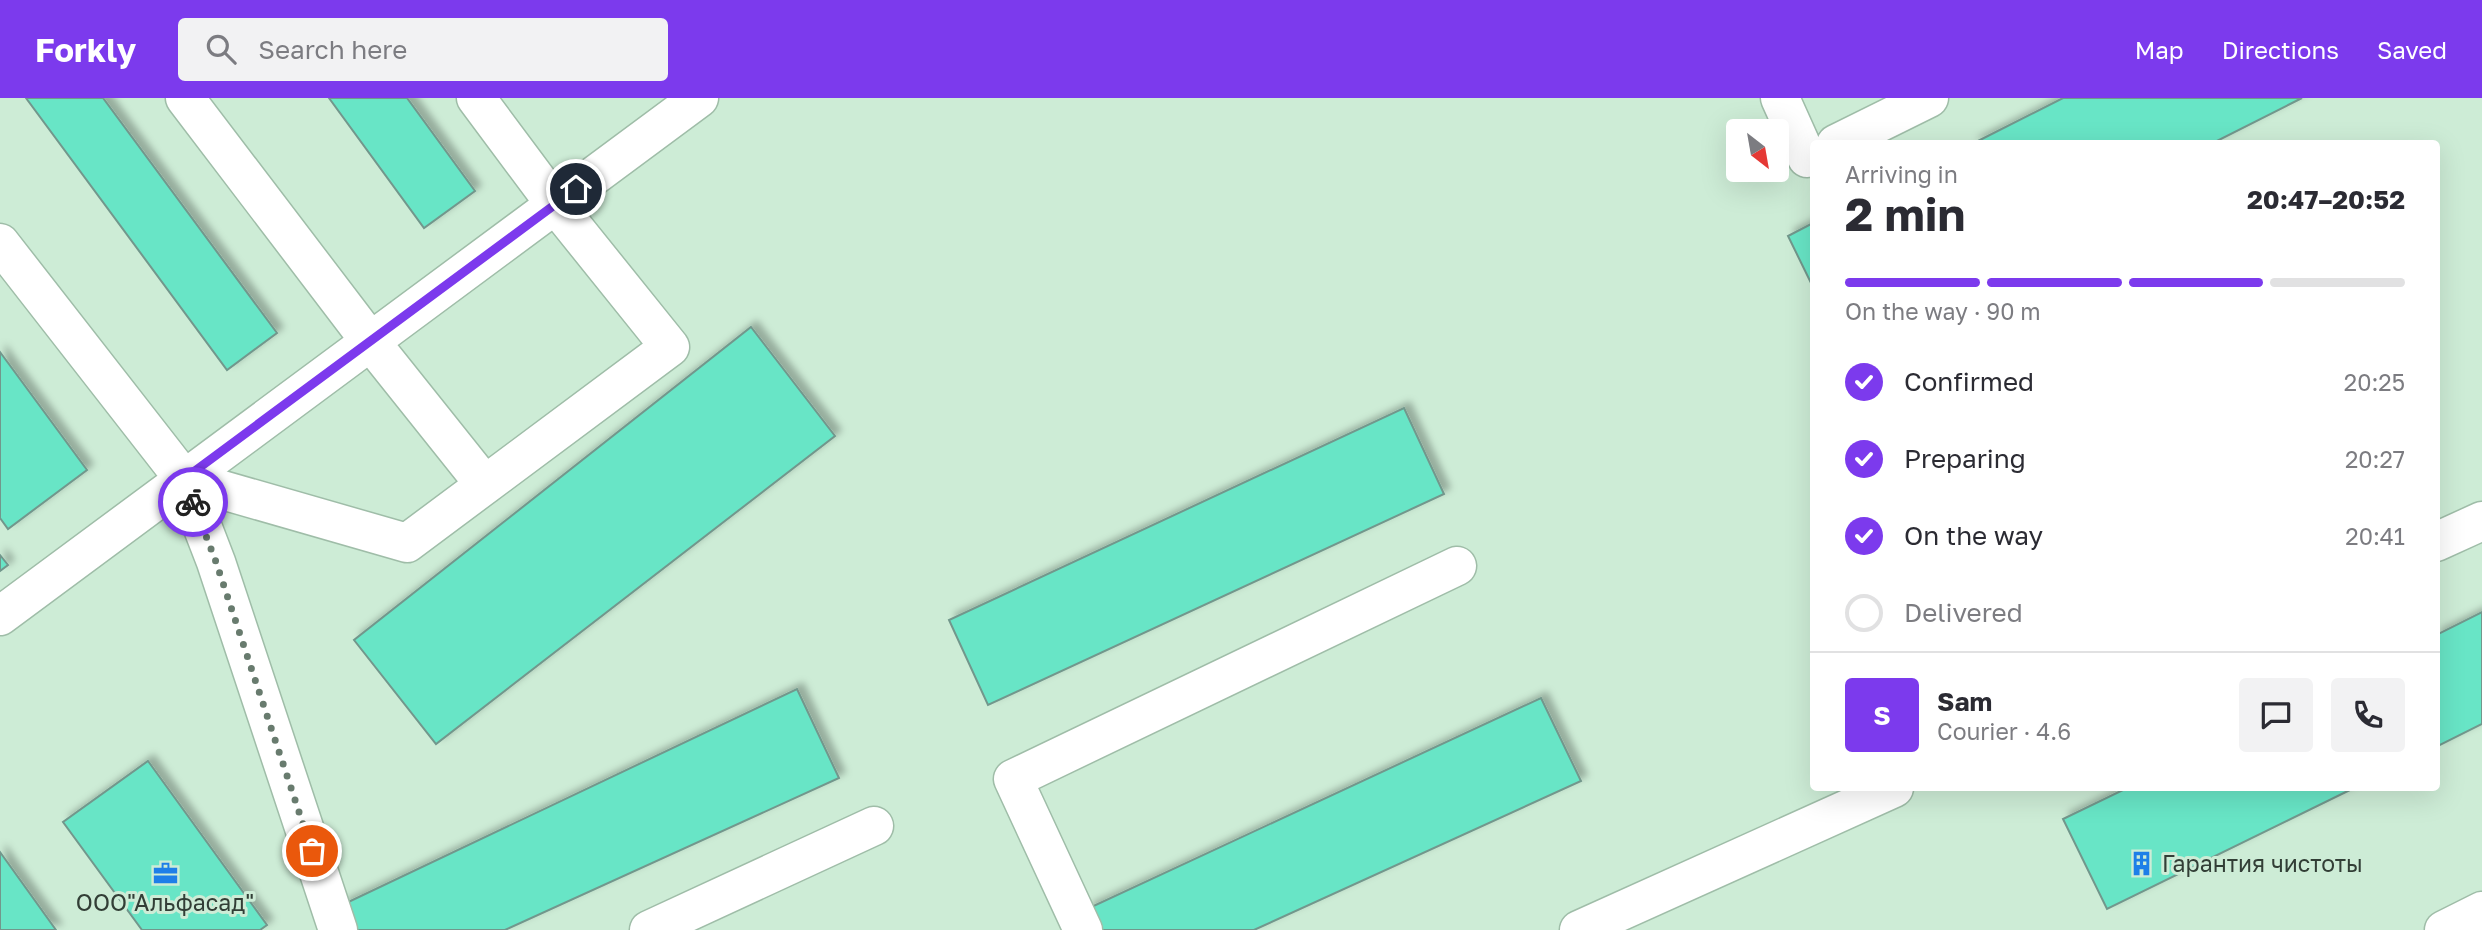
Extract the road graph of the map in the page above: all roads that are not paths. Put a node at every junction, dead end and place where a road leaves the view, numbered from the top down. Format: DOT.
graph roads {
  1 [pos="185,98"];
  2 [pos="476,98"];
  3 [pos="699,98"];
  4 [pos="1780,98"];
  5 [pos="1929,98"];
  6 [pos="1844,140"];
  7 [pos="1810,156"];
  8 [pos="555,204"];
  9 [pos="0,243"];
  10 [pos="370,341"];
  11 [pos="184,479"];
  12 [pos="485,485"];
  13 [pos="2482,521"];
  14 [pos="2440,540"];
  15 [pos="1457,566"];
  16 [pos="0,616"];
  17 [pos="1887,791"];
  18 [pos="874,826"];
  19 [pos="2482,911"];
  20 [pos="338,930"];
  21 [pos="649,930"];
  22 [pos="1083,930"];
  23 [pos="1579,930"];
  24 [pos="2444,930"];
  1 -- 10 [label="lane"];
  2 -- 8 [label="lane"];
  3 -- 8 [label="lane"];
  4 -- 7 [label="lane"];
  5 -- 6 [label="lane"];
  8 -- 10 [label="lane"];
  8 -- 12 [label="lane"];
  9 -- 11 [label="lane"];
  10 -- 11 [label="lane"];
  10 -- 12 [label="lane"];
  11 -- 12 [label="lane"];
  11 -- 16 [label="lane"];
  11 -- 20 [label="lane"];
  13 -- 14 [label="lane"];
  15 -- 22 [label="lane"];
  17 -- 23 [label="lane"];
  18 -- 21 [label="lane"];
  19 -- 24 [label="lane"];
}
